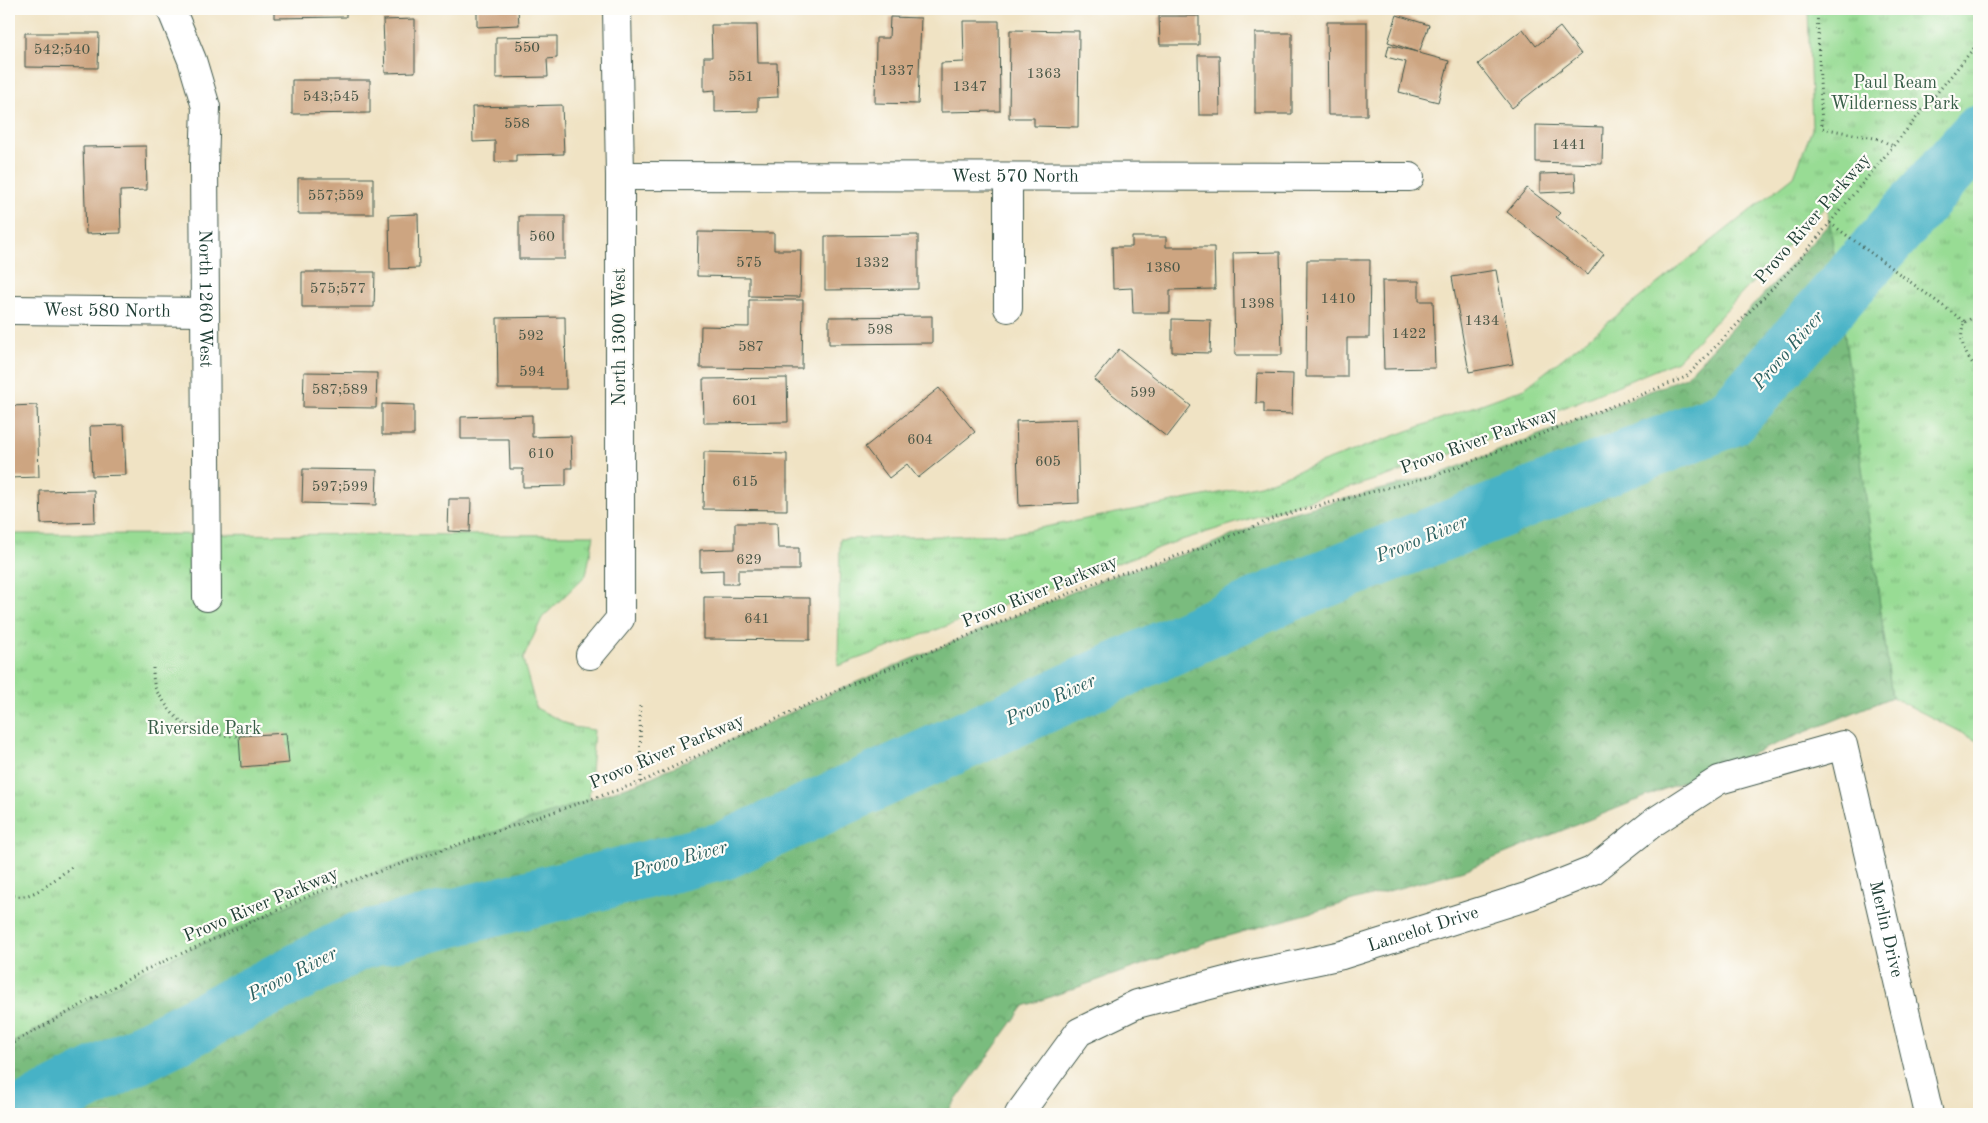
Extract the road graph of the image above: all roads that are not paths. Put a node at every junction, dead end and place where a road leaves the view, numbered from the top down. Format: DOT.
graph roads {
  1 [pos="172,9"];
  2 [pos="617,9"];
  3 [pos="620,176"];
  4 [pos="1410,177"];
  5 [pos="1008,178"];
  6 [pos="1008,308"];
  7 [pos="9,310"];
  8 [pos="205,312"];
  9 [pos="207,597"];
  10 [pos="590,655"];
  11 [pos="1843,745"];
  12 [pos="1019,1114"];
  13 [pos="1929,1114"];
  1 -- 8 [label="street, North 1260 West"];
  2 -- 3 [label="street, North 1300 West"];
  3 -- 5 [label="street, West 570 North"];
  3 -- 10 [label="street, North 1300 West"];
  4 -- 5 [label="street, West 570 North"];
  5 -- 6 [label="street"];
  7 -- 8 [label="street, West 580 North"];
  8 -- 9 [label="street, North 1260 West"];
  11 -- 12 [label="street, Lancelot Drive"];
  11 -- 13 [label="street, Merlin Drive"];
}
